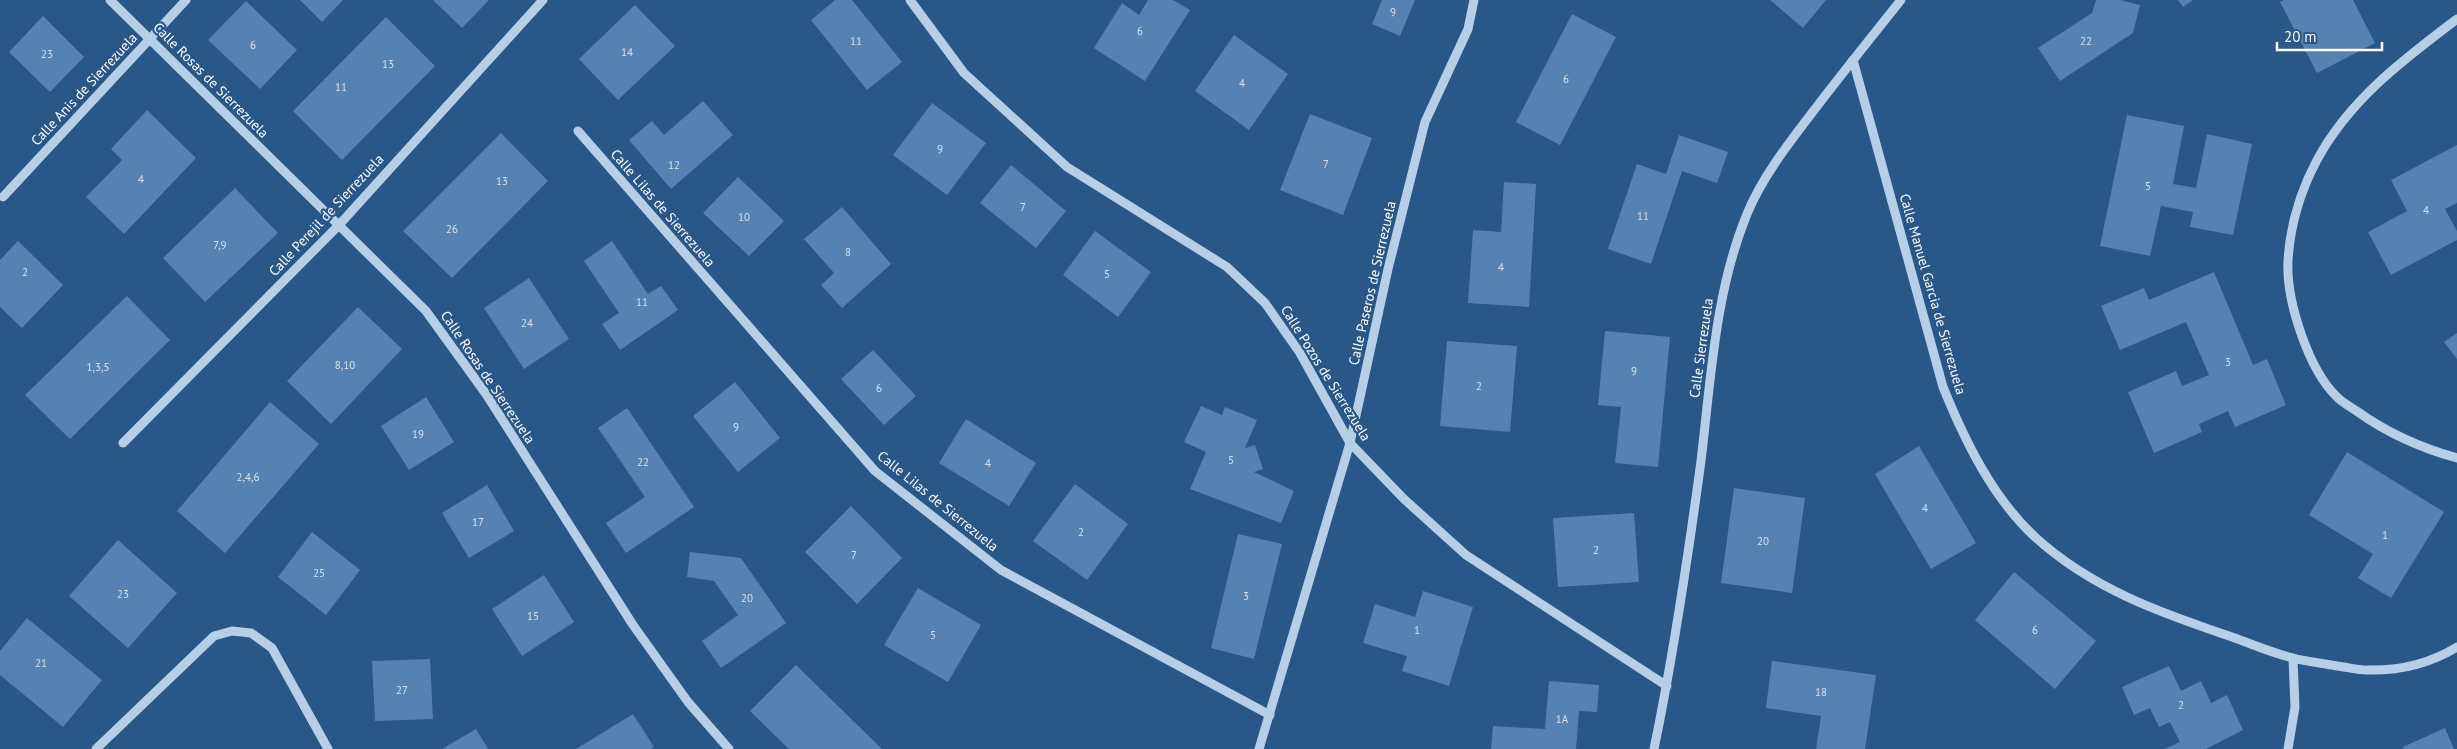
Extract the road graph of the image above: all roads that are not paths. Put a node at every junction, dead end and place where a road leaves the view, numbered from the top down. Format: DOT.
graph roads {
  1 [pos="110,0"];
  2 [pos="186,0"];
  3 [pos="543,0"];
  4 [pos="910,0"];
  5 [pos="1474,0"];
  6 [pos="1900,0"];
  7 [pos="2457,19"];
  8 [pos="150,38"];
  9 [pos="1853,60"];
  10 [pos="578,131"];
  11 [pos="3,197"];
  12 [pos="338,225"];
  13 [pos="123,443"];
  14 [pos="1350,443"];
  15 [pos="2457,458"];
  16 [pos="2457,648"];
  17 [pos="2293,658"];
  18 [pos="1667,686"];
  19 [pos="1270,715"];
  20 [pos="96,749"];
  21 [pos="328,749"];
  22 [pos="728,749"];
  23 [pos="1259,749"];
  24 [pos="1654,749"];
  25 [pos="2288,749"];
  1 -- 8 [label="street, Calle Rosas de Sierrezuela"];
  2 -- 8 [label="street, Calle Anis de Sierrezuela"];
  3 -- 12 [label="street, Calle Perejil de Sierrezuela"];
  4 -- 14 [label="street, Calle Pozos de Sierrezuela"];
  5 -- 14 [label="street, Calle Paseros de Sierrezuela"];
  6 -- 9 [label="street, Calle Sierrezuela"];
  7 -- 15 [label="street"];
  8 -- 11 [label="street, Calle Anis de Sierrezuela"];
  8 -- 12 [label="street, Calle Rosas de Sierrezuela"];
  9 -- 17 [label="street, Calle Manuel Garcia de Sierrezuela"];
  9 -- 18 [label="street, Calle Sierrezuela"];
  10 -- 19 [label="street, Calle Lilas de Sierrezuela"];
  12 -- 13 [label="street, Calle Perejil de Sierrezuela"];
  12 -- 22 [label="street, Calle Rosas de Sierrezuela"];
  14 -- 18 [label="street, Calle Pozos de Sierrezuela"];
  14 -- 19 [label="street, Calle Paseros de Sierrezuela"];
  16 -- 17 [label="street, Calle Manuel Garcia de Sierrezuela"];
  17 -- 25 [label="street"];
  18 -- 24 [label="street, Calle Sierrezuela"];
  19 -- 23 [label="street, Calle Paseros de Sierrezuela"];
  20 -- 21 [label="street"];
}
